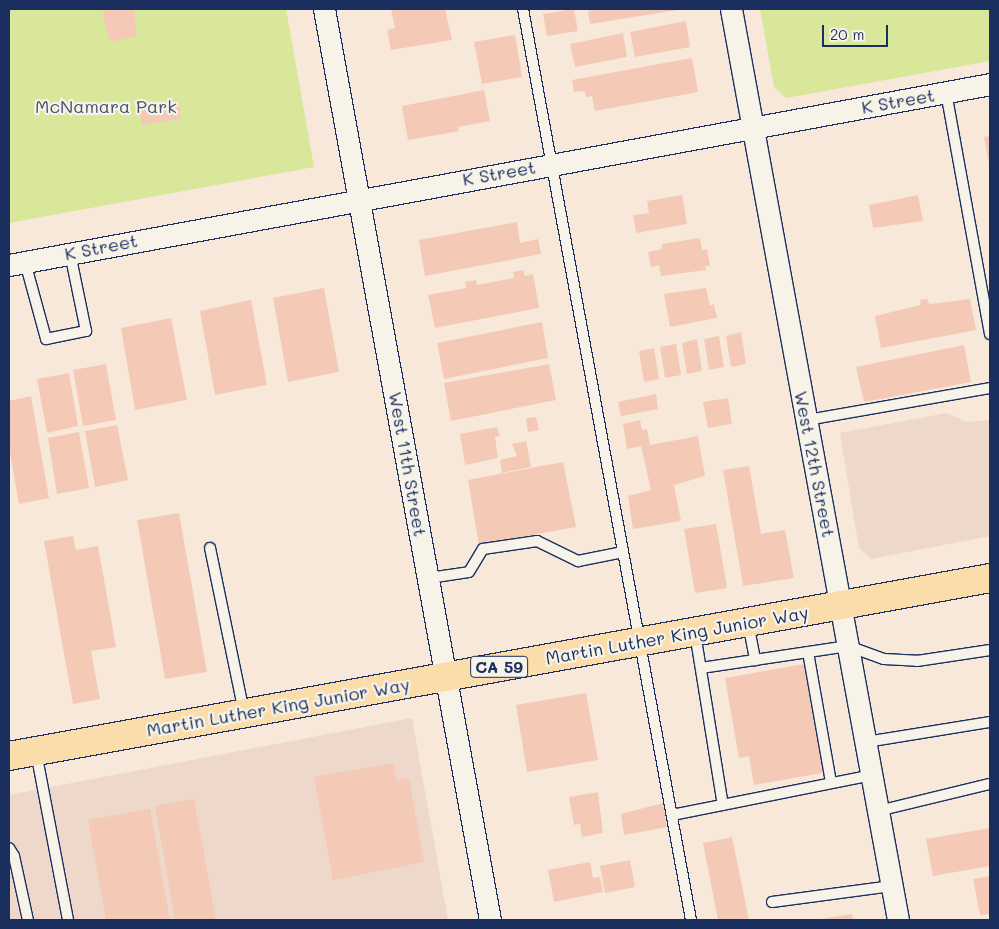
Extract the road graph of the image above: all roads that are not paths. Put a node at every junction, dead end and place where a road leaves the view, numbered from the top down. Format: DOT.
graph roads {
  1 [pos="324,9"];
  2 [pos="523,9"];
  3 [pos="731,9"];
  4 [pos="990,84"];
  5 [pos="946,92"];
  6 [pos="752,127"];
  7 [pos="552,164"];
  8 [pos="360,199"];
  9 [pos="70,253"];
  10 [pos="17,263"];
  11 [pos="990,334"];
  12 [pos="990,388"];
  13 [pos="807,420"];
  14 [pos="210,548"];
  15 [pos="623,552"];
  16 [pos="429,578"];
  17 [pos="990,578"];
  18 [pos="841,605"];
  19 [pos="747,622"];
  20 [pos="695,632"];
  21 [pos="640,642"];
  22 [pos="848,646"];
  23 [pos="990,650"];
  24 [pos="808,652"];
  25 [pos="755,660"];
  26 [pos="701,668"];
  27 [pos="447,676"];
  28 [pos="244,713"];
  29 [pos="990,722"];
  30 [pos="866,742"];
  31 [pos="36,751"];
  32 [pos="9,756"];
  33 [pos="872,775"];
  34 [pos="831,783"];
  35 [pos="990,784"];
  36 [pos="723,804"];
  37 [pos="878,810"];
  38 [pos="672,815"];
  39 [pos="9,848"];
  40 [pos="892,886"];
  41 [pos="772,902"];
  42 [pos="28,920"];
  43 [pos="68,920"];
  44 [pos="490,920"];
  45 [pos="691,920"];
  46 [pos="898,920"];
  1 -- 8 [label="street, West 11th Street"];
  2 -- 7 [label="lane"];
  3 -- 6 [label="street, West 12th Street"];
  4 -- 5 [label="street, K Street"];
  5 -- 6 [label="street, K Street"];
  5 -- 11 [label="lane"];
  6 -- 7 [label="street, K Street"];
  6 -- 13 [label="street, West 12th Street"];
  7 -- 8 [label="street, K Street"];
  7 -- 15 [label="lane"];
  8 -- 9 [label="street, K Street"];
  8 -- 16 [label="street, West 11th Street"];
  9 -- 10 [label="street, K Street"];
  9 -- 10 [label="lane"];
  12 -- 13 [label="lane"];
  13 -- 18 [label="street, West 12th Street"];
  14 -- 28 [label="lane"];
  15 -- 16 [label="lane"];
  15 -- 21 [label="lane"];
  16 -- 27 [label="street, West 11th Street"];
  17 -- 18 [label="highway, Martin Luther King Junior Way / CA 59"];
  18 -- 19 [label="highway, Martin Luther King Junior Way / CA 59"];
  18 -- 22 [label="street, West 12th Street"];
  19 -- 20 [label="highway, Martin Luther King Junior Way / CA 59"];
  19 -- 25 [label="lane"];
  20 -- 21 [label="highway, Martin Luther King Junior Way / CA 59"];
  20 -- 26 [label="lane"];
  21 -- 27 [label="highway, Martin Luther King Junior Way / CA 59"];
  21 -- 38 [label="lane"];
  22 -- 23 [label="lane"];
  22 -- 24 [label="lane"];
  22 -- 30 [label="street, West 12th Street"];
  24 -- 25 [label="lane"];
  24 -- 34 [label="lane"];
  25 -- 26 [label="lane"];
  26 -- 36 [label="lane"];
  27 -- 28 [label="highway, Martin Luther King Junior Way / CA 59"];
  27 -- 44 [label="street, West 11th Street"];
  28 -- 31 [label="highway, Martin Luther King Junior Way / CA 59"];
  29 -- 30 [label="lane"];
  30 -- 33 [label="street, West 12th Street"];
  31 -- 32 [label="highway, Martin Luther King Junior Way / CA 59"];
  31 -- 43 [label="lane"];
  33 -- 34 [label="lane"];
  33 -- 37 [label="street, West 12th Street"];
  34 -- 36 [label="lane"];
  35 -- 37 [label="lane"];
  36 -- 38 [label="lane"];
  37 -- 40 [label="street, West 12th Street"];
  38 -- 45 [label="lane"];
  39 -- 42 [label="lane"];
  40 -- 41 [label="lane"];
  40 -- 46 [label="street, West 12th Street"];
}
